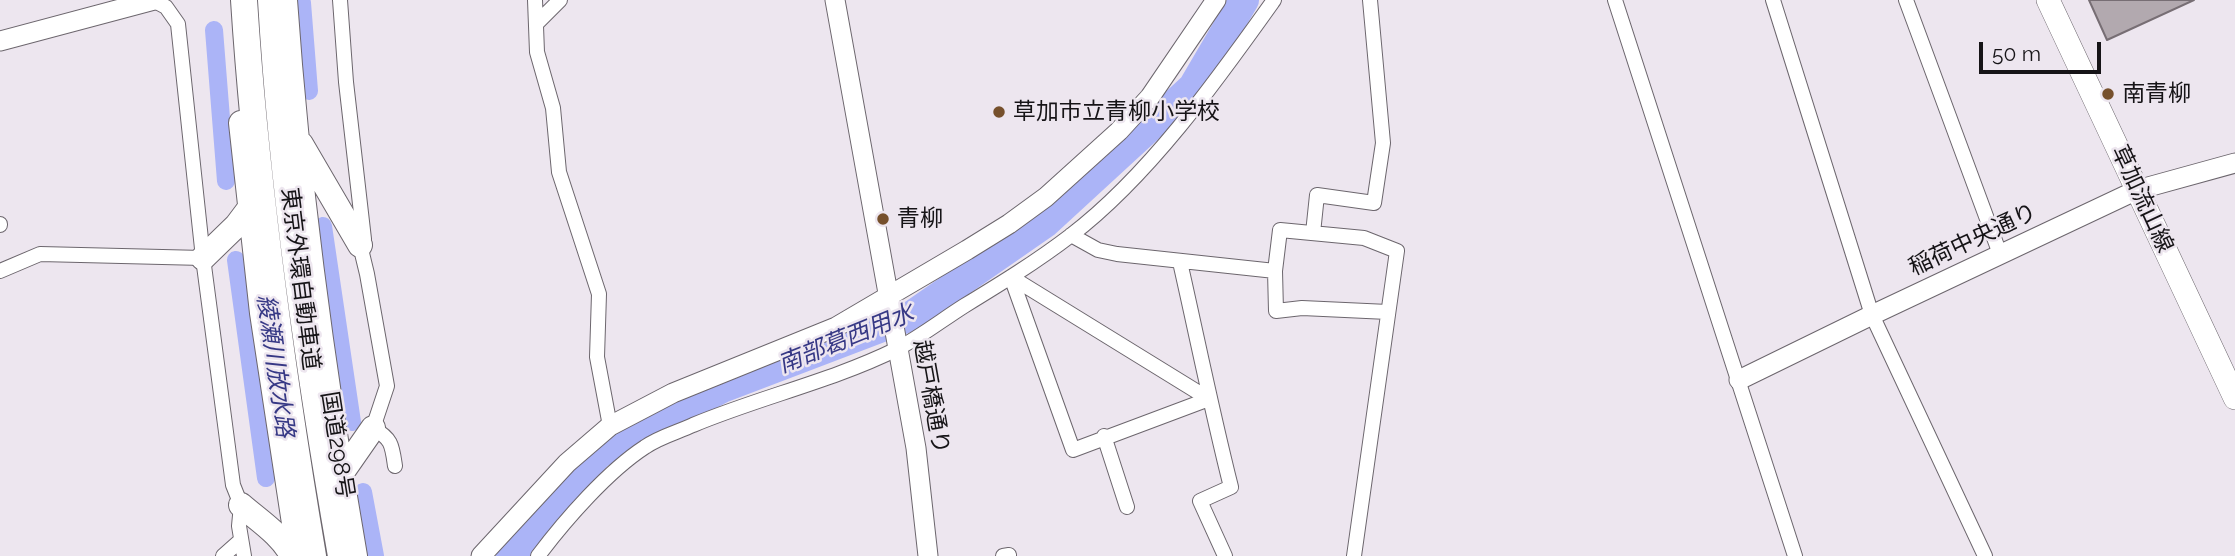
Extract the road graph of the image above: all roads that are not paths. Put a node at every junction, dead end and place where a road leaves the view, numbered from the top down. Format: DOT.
graph roads {
  1 [pos="153,0"];
  2 [pos="232,0"];
  3 [pos="244,0"];
  4 [pos="271,0"];
  5 [pos="285,0"];
  6 [pos="341,0"];
  7 [pos="535,0"];
  8 [pos="559,0"];
  9 [pos="835,0"];
  10 [pos="1216,0"];
  11 [pos="1274,0"];
  12 [pos="1370,0"];
  13 [pos="1773,0"];
  14 [pos="1906,0"];
  15 [pos="2048,0"];
  16 [pos="1618,1"];
  17 [pos="536,24"];
  18 [pos="0,41"];
  19 [pos="297,137"];
  20 [pos="2235,163"];
  21 [pos="2137,190"];
  22 [pos="249,209"];
  23 [pos="1312,233"];
  24 [pos="1071,235"];
  25 [pos="360,245"];
  26 [pos="2000,254"];
  27 [pos="203,258"];
  28 [pos="1180,262"];
  29 [pos="0,271"];
  30 [pos="1275,271"];
  31 [pos="1011,277"];
  32 [pos="889,300"];
  33 [pos="1388,312"];
  34 [pos="1871,315"];
  35 [pos="897,344"];
  36 [pos="1739,380"];
  37 [pos="2235,398"];
  38 [pos="1209,399"];
  39 [pos="610,426"];
  40 [pos="373,428"];
  41 [pos="1104,436"];
  42 [pos="395,466"];
  43 [pos="341,474"];
  44 [pos="241,505"];
  45 [pos="1127,507"];
  46 [pos="241,540"];
  47 [pos="223,556"];
  48 [pos="244,556"];
  49 [pos="292,556"];
  50 [pos="299,556"];
  51 [pos="313,556"];
  52 [pos="341,556"];
  53 [pos="355,556"];
  54 [pos="481,556"];
  55 [pos="538,556"];
  56 [pos="928,556"];
  57 [pos="1225,556"];
  58 [pos="1354,556"];
  59 [pos="1795,556"];
  60 [pos="1985,556"];
  1 -- 18 [label="street"];
  1 -- 27 [label="street"];
  2 -- 22 [label="highway"];
  3 -- 51 [label="highway, 東京外環自動車道"];
  4 -- 52 [label="highway, 東京外環自動車道"];
  5 -- 19 [label="highway, 国道298号"];
  6 -- 25 [label="street"];
  7 -- 17 [label="street"];
  8 -- 17 [label="street"];
  9 -- 32 [label="street, 越戸橋通り"];
  10 -- 32 [label="street"];
  11 -- 24 [label="street"];
  12 -- 23 [label="street"];
  13 -- 34 [label="street"];
  14 -- 26 [label="street"];
  15 -- 21 [label="main road, 草加流山線"];
  16 -- 36 [label="street"];
  17 -- 39 [label="street"];
  19 -- 25 [label="highway"];
  19 -- 43 [label="highway, 国道298号"];
  20 -- 21 [label="street, 稲荷中央通り"];
  21 -- 26 [label="street, 稲荷中央通り"];
  21 -- 37 [label="main road, 草加流山線"];
  22 -- 27 [label="highway"];
  22 -- 50 [label="highway"];
  23 -- 30 [label="street"];
  23 -- 33 [label="street"];
  24 -- 28 [label="street"];
  24 -- 31 [label="street"];
  25 -- 40 [label="street"];
  26 -- 34 [label="street, 稲荷中央通り"];
  27 -- 29 [label="street"];
  27 -- 44 [label="street"];
  28 -- 30 [label="street"];
  28 -- 38 [label="street"];
  30 -- 33 [label="street"];
  31 -- 35 [label="street"];
  31 -- 38 [label="street"];
  31 -- 41 [label="street"];
  32 -- 35 [label="street, 越戸橋通り"];
  32 -- 39 [label="street"];
  33 -- 58 [label="street"];
  34 -- 36 [label="street, 稲荷中央通り"];
  34 -- 60 [label="street"];
  35 -- 55 [label="street"];
  35 -- 56 [label="street, 越戸橋通り"];
  36 -- 59 [label="street"];
  38 -- 41 [label="street"];
  38 -- 57 [label="street"];
  39 -- 54 [label="street"];
  40 -- 42 [label="street"];
  40 -- 43 [label="highway"];
  41 -- 45 [label="street"];
  43 -- 53 [label="highway, 国道298号"];
  44 -- 46 [label="street"];
  44 -- 49 [label="highway"];
  46 -- 47 [label="street"];
  46 -- 48 [label="street"];
}
